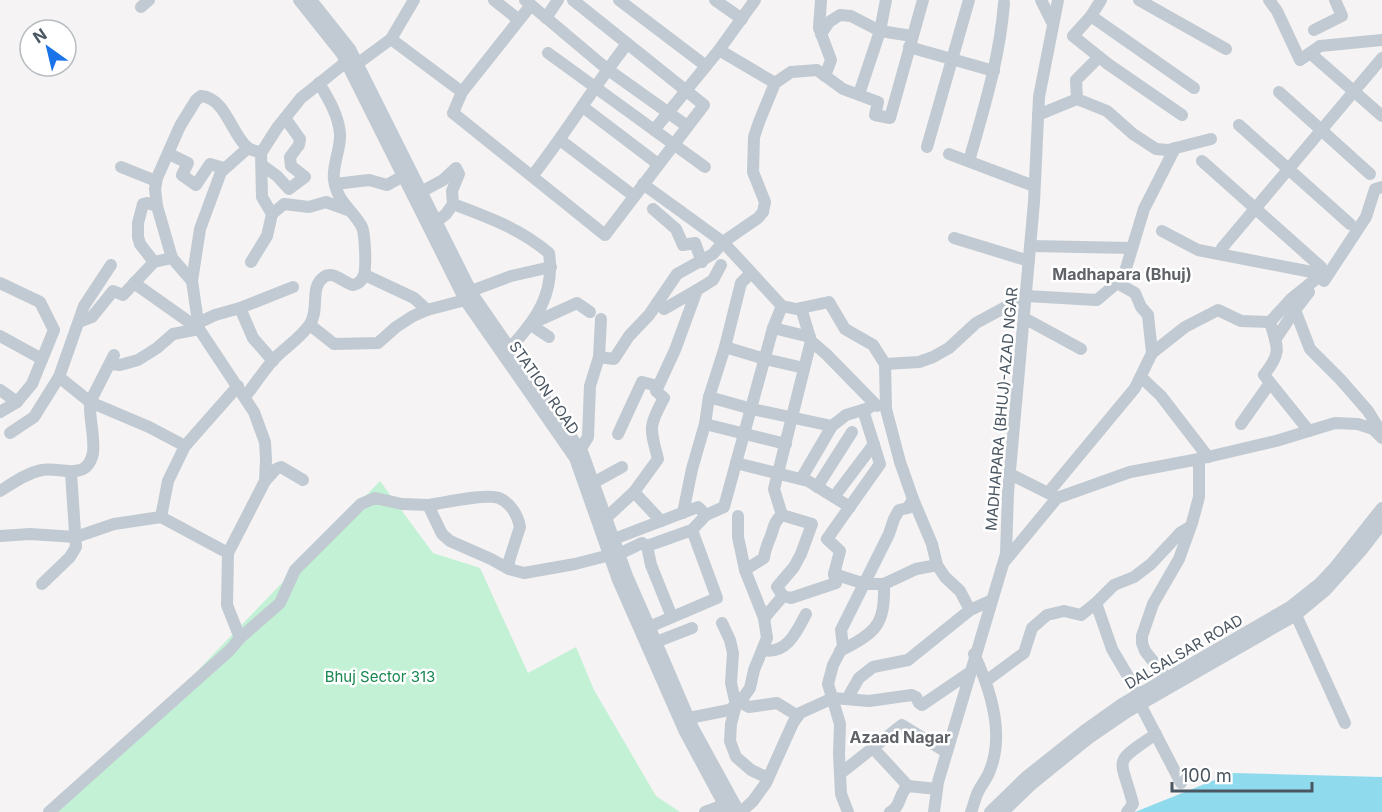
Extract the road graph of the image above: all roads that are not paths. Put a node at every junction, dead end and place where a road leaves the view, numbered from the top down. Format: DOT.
graph roads {
  1 [pos="299,0"];
  2 [pos="310,0"];
  3 [pos="414,0"];
  4 [pos="494,0"];
  5 [pos="558,0"];
  6 [pos="573,0"];
  7 [pos="619,0"];
  8 [pos="715,0"];
  9 [pos="755,0"];
  10 [pos="821,0"];
  11 [pos="886,0"];
  12 [pos="923,0"];
  13 [pos="969,0"];
  14 [pos="1041,0"];
  15 [pos="1058,0"];
  16 [pos="1101,0"];
  17 [pos="1139,0"];
  18 [pos="1269,0"];
  19 [pos="1335,0"];
  20 [pos="528,2"];
  21 [pos="1004,3"];
  22 [pos="1091,16"];
  23 [pos="546,18"];
  24 [pos="742,19"];
  25 [pos="519,20"];
  26 [pos="1053,24"];
  27 [pos="1314,30"];
  28 [pos="880,31"];
  29 [pos="821,34"];
  30 [pos="391,39"];
  31 [pos="1382,40"];
  32 [pos="911,42"];
  33 [pos="627,44"];
  34 [pos="1226,49"];
  35 [pos="719,50"];
  36 [pos="548,52"];
  37 [pos="1310,53"];
  38 [pos="1099,57"];
  39 [pos="953,58"];
  40 [pos="1382,58"];
  41 [pos="352,63"];
  42 [pos="706,66"];
  43 [pos="607,69"];
  44 [pos="994,71"];
  45 [pos="825,76"];
  46 [pos="319,83"];
  47 [pos="776,83"];
  48 [pos="596,88"];
  49 [pos="1194,88"];
  50 [pos="686,90"];
  51 [pos="1353,90"];
  52 [pos="462,92"];
  53 [pos="1279,92"];
  54 [pos="860,94"];
  55 [pos="1077,99"];
  56 [pos="583,107"];
  57 [pos="668,113"];
  58 [pos="1182,115"];
  59 [pos="1038,116"];
  60 [pos="1382,116"];
  61 [pos="285,118"];
  62 [pos="1239,125"];
  63 [pos="687,126"];
  64 [pos="1320,129"];
  65 [pos="654,130"];
  66 [pos="1211,139"];
  67 [pos="560,140"];
  68 [pos="674,144"];
  69 [pos="927,147"];
  70 [pos="248,148"];
  71 [pos="1175,148"];
  72 [pos="168,154"];
  73 [pos="949,154"];
  74 [pos="261,159"];
  75 [pos="969,160"];
  76 [pos="1202,161"];
  77 [pos="658,164"];
  78 [pos="121,167"];
  79 [pos="705,167"];
  80 [pos="224,168"];
  81 [pos="1288,169"];
  82 [pos="1370,174"];
  83 [pos="403,176"];
  84 [pos="533,176"];
  85 [pos="156,181"];
  86 [pos="335,184"];
  87 [pos="643,184"];
  88 [pos="1034,186"];
  89 [pos="1382,187"];
  90 [pos="421,192"];
  91 [pos="634,196"];
  92 [pos="453,204"];
  93 [pos="157,206"];
  94 [pos="1256,207"];
  95 [pos="653,209"];
  96 [pos="348,210"];
  97 [pos="272,214"];
  98 [pos="436,222"];
  99 [pos="1350,224"];
  100 [pos="1162,231"];
  101 [pos="954,238"];
  102 [pos="723,242"];
  103 [pos="1030,246"];
  104 [pos="1132,248"];
  105 [pos="1222,248"];
  106 [pos="172,258"];
  107 [pos="1029,261"];
  108 [pos="154,262"];
  109 [pos="251,262"];
  110 [pos="702,262"];
  111 [pos="111,265"];
  112 [pos="721,265"];
  113 [pos="551,267"];
  114 [pos="1322,271"];
  115 [pos="751,273"];
  116 [pos="365,275"];
  117 [pos="192,281"];
  118 [pos="0,283"];
  119 [pos="134,283"];
  120 [pos="1117,283"];
  121 [pos="293,287"];
  122 [pos="697,290"];
  123 [pos="468,296"];
  124 [pos="1026,296"];
  125 [pos="657,303"];
  126 [pos="782,306"];
  127 [pos="240,308"];
  128 [pos="801,308"];
  129 [pos="427,310"];
  130 [pos="1295,310"];
  131 [pos="1024,318"];
  132 [pos="79,322"];
  133 [pos="1270,322"];
  134 [pos="532,324"];
  135 [pos="310,325"];
  136 [pos="198,326"];
  137 [pos="773,328"];
  138 [pos="0,336"];
  139 [pos="549,337"];
  140 [pos="810,339"];
  141 [pos="1275,340"];
  142 [pos="725,347"];
  143 [pos="510,348"];
  144 [pos="1082,349"];
  145 [pos="1152,352"];
  146 [pos="599,357"];
  147 [pos="42,359"];
  148 [pos="765,359"];
  149 [pos="273,361"];
  150 [pos="885,364"];
  151 [pos="804,368"];
  152 [pos="59,376"];
  153 [pos="1141,377"];
  154 [pos="1270,383"];
  155 [pos="658,386"];
  156 [pos="0,390"];
  157 [pos="242,392"];
  158 [pos="709,397"];
  159 [pos="17,402"];
  160 [pos="90,402"];
  161 [pos="882,404"];
  162 [pos="752,409"];
  163 [pos="863,410"];
  164 [pos="0,412"];
  165 [pos="793,416"];
  166 [pos="837,422"];
  167 [pos="705,423"];
  168 [pos="1241,424"];
  169 [pos="1310,431"];
  170 [pos="852,432"];
  171 [pos="870,432"];
  172 [pos="10,433"];
  173 [pos="618,434"];
  174 [pos="744,435"];
  175 [pos="1382,436"];
  176 [pos="786,444"];
  177 [pos="874,444"];
  178 [pos="185,446"];
  179 [pos="580,450"];
  180 [pos="1203,458"];
  181 [pos="736,463"];
  182 [pos="622,467"];
  183 [pos="71,473"];
  184 [pos="778,473"];
  185 [pos="1010,474"];
  186 [pos="801,479"];
  187 [pos="303,480"];
  188 [pos="265,481"];
  189 [pos="593,483"];
  190 [pos="817,487"];
  191 [pos="0,491"];
  192 [pos="634,492"];
  193 [pos="1052,495"];
  194 [pos="834,497"];
  195 [pos="913,499"];
  196 [pos="428,505"];
  197 [pos="850,507"];
  198 [pos="1382,508"];
  199 [pos="683,513"];
  200 [pos="706,515"];
  201 [pos="782,515"];
  202 [pos="738,516"];
  203 [pos="161,517"];
  204 [pos="606,518"];
  205 [pos="661,521"];
  206 [pos="1382,524"];
  207 [pos="1190,527"];
  208 [pos="692,530"];
  209 [pos="0,536"];
  210 [pos="76,537"];
  211 [pos="614,539"];
  212 [pos="647,546"];
  213 [pos="228,553"];
  214 [pos="614,554"];
  215 [pos="1002,564"];
  216 [pos="937,565"];
  217 [pos="509,569"];
  218 [pos="745,570"];
  219 [pos="834,574"];
  220 [pos="42,584"];
  221 [pos="865,584"];
  222 [pos="884,584"];
  223 [pos="783,596"];
  224 [pos="990,601"];
  225 [pos="1096,603"];
  226 [pos="970,610"];
  227 [pos="806,614"];
  228 [pos="1296,615"];
  229 [pos="672,616"];
  230 [pos="764,618"];
  231 [pos="722,623"];
  232 [pos="649,627"];
  233 [pos="692,628"];
  234 [pos="240,638"];
  235 [pos="656,642"];
  236 [pos="764,650"];
  237 [pos="840,651"];
  238 [pos="975,654"];
  239 [pos="969,673"];
  240 [pos="1167,679"];
  241 [pos="986,681"];
  242 [pos="833,698"];
  243 [pos="847,699"];
  244 [pos="1140,699"];
  245 [pos="738,703"];
  246 [pos="798,716"];
  247 [pos="689,718"];
  248 [pos="1345,723"];
  249 [pos="1156,734"];
  250 [pos="873,748"];
  251 [pos="946,752"];
  252 [pos="842,773"];
  253 [pos="768,778"];
  254 [pos="1181,783"];
  255 [pos="908,786"];
  256 [pos="937,789"];
  257 [pos="726,808"];
  258 [pos="49,812"];
  259 [pos="705,812"];
  260 [pos="740,812"];
  261 [pos="848,812"];
  262 [pos="890,812"];
  263 [pos="934,812"];
  264 [pos="971,812"];
  265 [pos="990,812"];
  266 [pos="1003,812"];
  267 [pos="1127,812"];
  1 -- 41 [label="street, STATION ROAD"];
  2 -- 41 [label="street, STATION ROAD"];
  3 -- 30 [label="street"];
  4 -- 25 [label="street"];
  5 -- 23 [label="street"];
  6 -- 33 [label="street"];
  7 -- 42 [label="street"];
  8 -- 24 [label="street"];
  9 -- 24 [label="street"];
  10 -- 29 [label="street"];
  11 -- 28 [label="street"];
  12 -- 32 [label="street"];
  13 -- 39 [label="street"];
  14 -- 26 [label="street"];
  15 -- 26 [label="street, MADHAPARA (BHUJ)-AZAD NGAR"];
  16 -- 22 [label="street"];
  17 -- 34 [label="street"];
  18 -- 37 [label="street"];
  19 -- 27 [label="street"];
  20 -- 23 [label="street"];
  20 -- 25 [label="street"];
  21 -- 44 [label="street"];
  22 -- 38 [label="street"];
  22 -- 49 [label="street"];
  23 -- 43 [label="street"];
  24 -- 35 [label="street"];
  25 -- 52 [label="street"];
  26 -- 59 [label="street, MADHAPARA (BHUJ)-AZAD NGAR"];
  28 -- 29 [label="street"];
  28 -- 32 [label="street"];
  28 -- 54 [label="street"];
  29 -- 45 [label="street"];
  30 -- 41 [label="street"];
  30 -- 52 [label="street"];
  31 -- 37 [label="street"];
  32 -- 39 [label="street"];
  32 -- 54 [label="street"];
  33 -- 43 [label="street"];
  33 -- 50 [label="street"];
  35 -- 42 [label="street"];
  35 -- 47 [label="street"];
  36 -- 48 [label="street"];
  37 -- 51 [label="street"];
  38 -- 55 [label="street"];
  38 -- 58 [label="street"];
  39 -- 44 [label="street"];
  39 -- 69 [label="street"];
  40 -- 51 [label="street"];
  41 -- 46 [label="street"];
  41 -- 83 [label="street, STATION ROAD"];
  41 -- 90 [label="street, STATION ROAD"];
  42 -- 50 [label="street"];
  43 -- 48 [label="street"];
  43 -- 57 [label="street"];
  44 -- 75 [label="street"];
  45 -- 47 [label="street"];
  45 -- 54 [label="street"];
  46 -- 61 [label="street"];
  46 -- 86 [label="street"];
  47 -- 102 [label="street"];
  48 -- 56 [label="street"];
  48 -- 65 [label="street"];
  50 -- 57 [label="street"];
  50 -- 63 [label="street"];
  51 -- 60 [label="street"];
  51 -- 64 [label="street"];
  52 -- 84 [label="street"];
  53 -- 64 [label="street"];
  55 -- 59 [label="street"];
  55 -- 71 [label="street"];
  56 -- 67 [label="street"];
  56 -- 77 [label="street"];
  57 -- 63 [label="street"];
  57 -- 65 [label="street"];
  59 -- 88 [label="street, MADHAPARA (BHUJ)-AZAD NGAR"];
  61 -- 74 [label="street"];
  61 -- 74 [label="street"];
  62 -- 81 [label="street"];
  63 -- 68 [label="street"];
  64 -- 81 [label="street"];
  64 -- 82 [label="street"];
  65 -- 68 [label="street"];
  66 -- 71 [label="street"];
  67 -- 84 [label="street"];
  67 -- 91 [label="street"];
  68 -- 77 [label="street"];
  68 -- 79 [label="street"];
  70 -- 72 [label="street"];
  70 -- 74 [label="street"];
  70 -- 80 [label="street"];
  71 -- 104 [label="street"];
  72 -- 80 [label="street"];
  72 -- 85 [label="street"];
  73 -- 75 [label="street"];
  74 -- 97 [label="street"];
  75 -- 88 [label="street"];
  76 -- 94 [label="street"];
  77 -- 87 [label="street"];
  78 -- 85 [label="street"];
  80 -- 117 [label="street"];
  81 -- 94 [label="street"];
  81 -- 99 [label="street"];
  83 -- 86 [label="street"];
  83 -- 123 [label="street, STATION ROAD"];
  84 -- 91 [label="street"];
  85 -- 93 [label="street"];
  86 -- 96 [label="street"];
  87 -- 91 [label="street"];
  87 -- 102 [label="street"];
  88 -- 103 [label="street, MADHAPARA (BHUJ)-AZAD NGAR"];
  89 -- 114 [label="street"];
  90 -- 92 [label="street"];
  90 -- 98 [label="street, STATION ROAD"];
  92 -- 98 [label="street"];
  92 -- 113 [label="street"];
  93 -- 106 [label="street"];
  93 -- 108 [label="street"];
  94 -- 105 [label="street"];
  94 -- 114 [label="street"];
  95 -- 110 [label="street"];
  96 -- 97 [label="street"];
  96 -- 116 [label="street"];
  97 -- 109 [label="street"];
  98 -- 123 [label="street, STATION ROAD"];
  100 -- 114 [label="street"];
  101 -- 107 [label="street"];
  102 -- 110 [label="street"];
  102 -- 115 [label="street"];
  103 -- 104 [label="street"];
  103 -- 107 [label="street, MADHAPARA (BHUJ)-AZAD NGAR"];
  104 -- 120 [label="street"];
  106 -- 108 [label="street"];
  106 -- 117 [label="street"];
  107 -- 124 [label="street, MADHAPARA (BHUJ)-AZAD NGAR"];
  108 -- 119 [label="street"];
  110 -- 125 [label="street"];
  111 -- 132 [label="street"];
  112 -- 122 [label="street"];
  113 -- 123 [label="street"];
  113 -- 134 [label="street"];
  114 -- 130 [label="street"];
  114 -- 133 [label="street"];
  115 -- 126 [label="street"];
  115 -- 142 [label="street"];
  116 -- 129 [label="street"];
  116 -- 135 [label="street"];
  117 -- 136 [label="street"];
  118 -- 147 [label="street"];
  119 -- 132 [label="street"];
  119 -- 136 [label="street"];
  120 -- 124 [label="street"];
  120 -- 145 [label="street"];
  121 -- 127 [label="street"];
  122 -- 125 [label="street"];
  122 -- 155 [label="street"];
  123 -- 129 [label="street"];
  123 -- 143 [label="street, STATION ROAD"];
  123 -- 214 [label="street, STATION ROAD"];
  124 -- 131 [label="street, MADHAPARA (BHUJ)-AZAD NGAR"];
  124 -- 150 [label="street"];
  125 -- 146 [label="street"];
  126 -- 128 [label="street"];
  126 -- 137 [label="street"];
  127 -- 136 [label="street"];
  127 -- 149 [label="street"];
  128 -- 140 [label="street"];
  128 -- 150 [label="street"];
  129 -- 135 [label="street"];
  130 -- 141 [label="street"];
  130 -- 175 [label="street"];
  131 -- 144 [label="street"];
  131 -- 185 [label="street, MADHAPARA (BHUJ)-AZAD NGAR"];
  132 -- 152 [label="street"];
  133 -- 141 [label="street"];
  133 -- 145 [label="street"];
  134 -- 139 [label="street"];
  134 -- 143 [label="street"];
  134 -- 146 [label="street"];
  135 -- 149 [label="street"];
  136 -- 157 [label="street"];
  136 -- 160 [label="street"];
  137 -- 140 [label="street"];
  137 -- 148 [label="street"];
  138 -- 147 [label="street"];
  140 -- 151 [label="street"];
  140 -- 161 [label="street"];
  141 -- 154 [label="street"];
  142 -- 148 [label="street"];
  142 -- 158 [label="street"];
  143 -- 179 [label="street, STATION ROAD"];
  145 -- 153 [label="street"];
  146 -- 179 [label="street"];
  147 -- 159 [label="street"];
  148 -- 151 [label="street"];
  148 -- 162 [label="street"];
  149 -- 157 [label="street"];
  150 -- 161 [label="street"];
  151 -- 165 [label="street"];
  152 -- 160 [label="street"];
  152 -- 172 [label="street"];
  153 -- 180 [label="street"];
  153 -- 193 [label="street"];
  154 -- 168 [label="street"];
  154 -- 169 [label="street"];
  155 -- 173 [label="street"];
  155 -- 192 [label="street"];
  156 -- 159 [label="street"];
  157 -- 178 [label="street"];
  157 -- 188 [label="street"];
  158 -- 162 [label="street"];
  158 -- 167 [label="street"];
  159 -- 164 [label="street"];
  160 -- 178 [label="street"];
  160 -- 183 [label="street"];
  161 -- 163 [label="street"];
  161 -- 195 [label="street"];
  162 -- 165 [label="street"];
  162 -- 174 [label="street"];
  163 -- 166 [label="street"];
  163 -- 171 [label="street"];
  165 -- 166 [label="street"];
  165 -- 176 [label="street"];
  166 -- 170 [label="street"];
  166 -- 186 [label="street"];
  167 -- 174 [label="street"];
  167 -- 199 [label="street"];
  169 -- 175 [label="street"];
  169 -- 180 [label="street"];
  170 -- 171 [label="street"];
  170 -- 190 [label="street"];
  171 -- 177 [label="street"];
  174 -- 176 [label="street"];
  174 -- 181 [label="street"];
  176 -- 184 [label="street"];
  177 -- 194 [label="street"];
  177 -- 197 [label="street"];
  178 -- 203 [label="street"];
  179 -- 189 [label="street, STATION ROAD"];
  180 -- 193 [label="street"];
  180 -- 207 [label="street"];
  181 -- 184 [label="street"];
  181 -- 200 [label="street"];
  182 -- 189 [label="street"];
  183 -- 191 [label="street"];
  183 -- 210 [label="street"];
  184 -- 186 [label="street"];
  184 -- 201 [label="street"];
  185 -- 193 [label="street"];
  185 -- 215 [label="street, MADHAPARA (BHUJ)-AZAD NGAR"];
  186 -- 190 [label="street"];
  187 -- 188 [label="street"];
  188 -- 213 [label="street"];
  189 -- 204 [label="street, STATION ROAD"];
  190 -- 194 [label="street"];
  192 -- 204 [label="street"];
  192 -- 205 [label="street"];
  193 -- 215 [label="street"];
  194 -- 197 [label="street"];
  195 -- 216 [label="street"];
  195 -- 221 [label="street"];
  196 -- 217 [label="street"];
  196 -- 217 [label="street"];
  196 -- 234 [label="street"];
  197 -- 219 [label="street"];
  198 -- 240 [label="street, DALSALSAR ROAD"];
  199 -- 200 [label="street"];
  199 -- 205 [label="street"];
  200 -- 208 [label="street"];
  201 -- 218 [label="street"];
  201 -- 223 [label="street"];
  202 -- 218 [label="street"];
  203 -- 210 [label="street"];
  203 -- 213 [label="street"];
  204 -- 211 [label="street, STATION ROAD"];
  205 -- 211 [label="street"];
  206 -- 228 [label="street, DALSALSAR ROAD"];
  207 -- 225 [label="street"];
  207 -- 240 [label="street"];
  208 -- 212 [label="street"];
  208 -- 229 [label="street"];
  209 -- 210 [label="street"];
  210 -- 220 [label="street"];
  211 -- 214 [label="street, STATION ROAD"];
  212 -- 214 [label="street"];
  212 -- 229 [label="street"];
  213 -- 234 [label="street"];
  214 -- 217 [label="street"];
  214 -- 232 [label="street, STATION ROAD"];
  214 -- 257 [label="street, STATION ROAD"];
  215 -- 224 [label="street, MADHAPARA (BHUJ)-AZAD NGAR"];
  216 -- 222 [label="street"];
  216 -- 226 [label="street"];
  218 -- 230 [label="street"];
  219 -- 221 [label="street"];
  219 -- 223 [label="street"];
  221 -- 222 [label="street"];
  221 -- 237 [label="street"];
  222 -- 237 [label="street"];
  223 -- 230 [label="street"];
  224 -- 226 [label="street"];
  224 -- 238 [label="street, MADHAPARA (BHUJ)-AZAD NGAR"];
  225 -- 241 [label="street"];
  225 -- 244 [label="street"];
  226 -- 243 [label="street"];
  227 -- 236 [label="street"];
  228 -- 244 [label="street, DALSALSAR ROAD"];
  228 -- 248 [label="street"];
  229 -- 232 [label="street"];
  230 -- 236 [label="street"];
  231 -- 245 [label="street"];
  232 -- 235 [label="street, STATION ROAD"];
  233 -- 235 [label="street"];
  234 -- 258 [label="street"];
  235 -- 247 [label="street, STATION ROAD"];
  236 -- 245 [label="street"];
  237 -- 242 [label="street"];
  238 -- 239 [label="street, MADHAPARA (BHUJ)-AZAD NGAR"];
  238 -- 241 [label="street"];
  239 -- 243 [label="street"];
  239 -- 251 [label="street, MADHAPARA (BHUJ)-AZAD NGAR"];
  240 -- 244 [label="street, DALSALSAR ROAD"];
  241 -- 264 [label="street"];
  242 -- 243 [label="street"];
  242 -- 246 [label="street"];
  242 -- 252 [label="street"];
  244 -- 249 [label="street"];
  244 -- 265 [label="street, DALSALSAR ROAD"];
  244 -- 266 [label="street, DALSALSAR ROAD"];
  245 -- 246 [label="street"];
  245 -- 247 [label="street"];
  245 -- 253 [label="street"];
  246 -- 253 [label="street"];
  247 -- 260 [label="street, STATION ROAD"];
  249 -- 254 [label="street"];
  249 -- 267 [label="street"];
  250 -- 251 [label="street"];
  250 -- 252 [label="street"];
  250 -- 255 [label="street"];
  251 -- 256 [label="street, MADHAPARA (BHUJ)-AZAD NGAR"];
  252 -- 261 [label="street"];
  253 -- 260 [label="street"];
  255 -- 256 [label="street"];
  255 -- 262 [label="street"];
  256 -- 263 [label="street, MADHAPARA (BHUJ)-AZAD NGAR"];
  257 -- 259 [label="street"];
}
